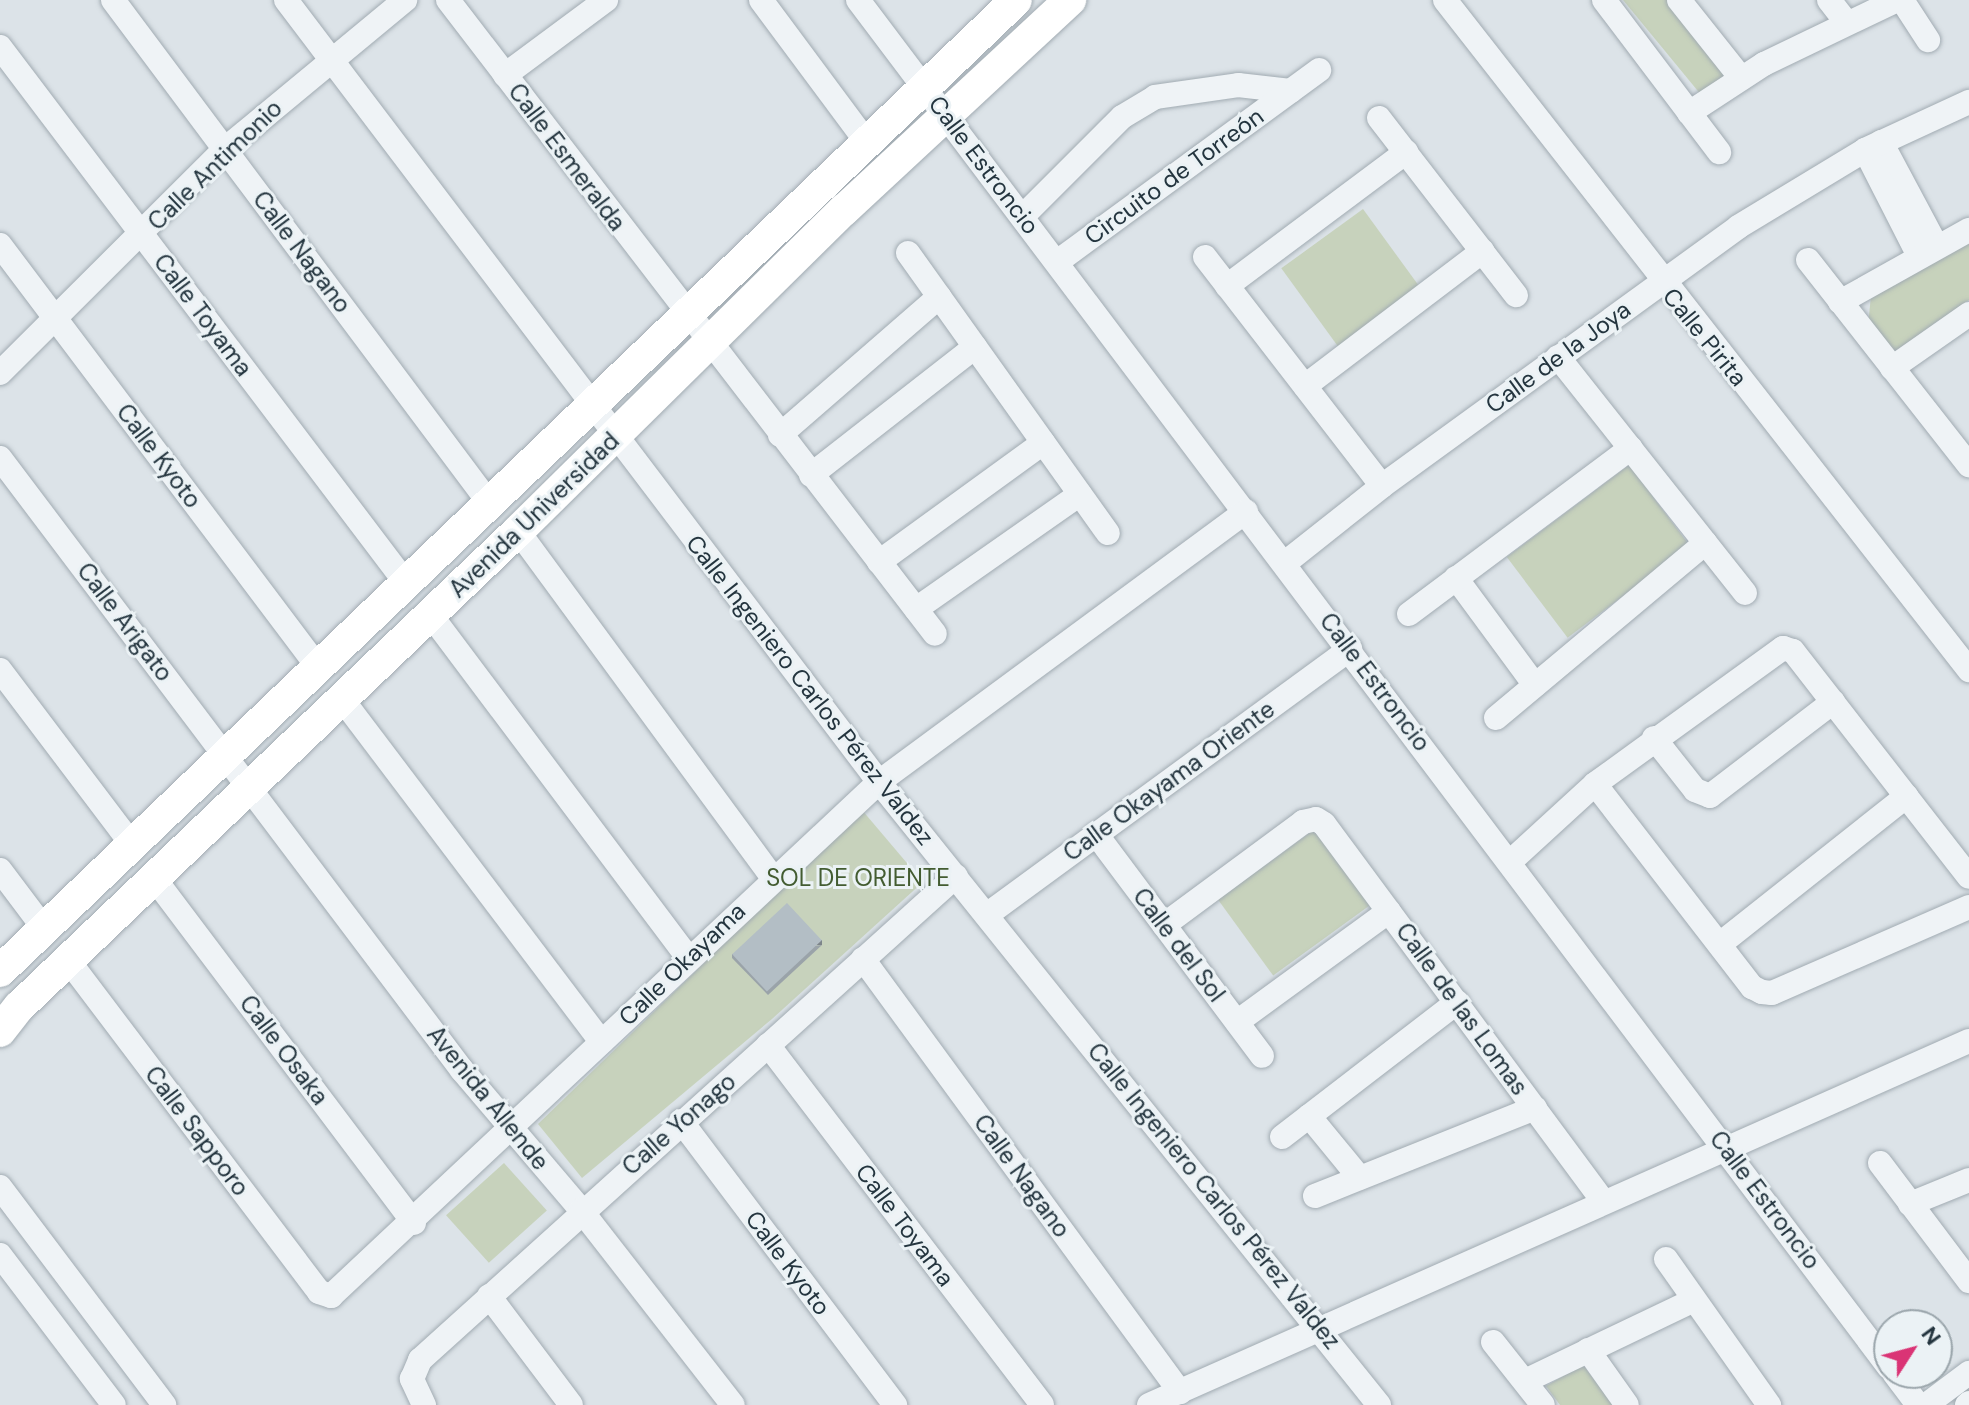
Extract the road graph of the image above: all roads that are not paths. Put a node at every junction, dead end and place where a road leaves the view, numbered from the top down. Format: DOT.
graph roads {
  1 [pos="113,0"];
  2 [pos="286,0"];
  3 [pos="405,0"];
  4 [pos="448,0"];
  5 [pos="606,0"];
  6 [pos="761,0"];
  7 [pos="858,0"];
  8 [pos="1070,0"];
  9 [pos="1445,0"];
  10 [pos="1604,0"];
  11 [pos="1679,0"];
  12 [pos="1829,0"];
  13 [pos="1900,0"];
  14 [pos="1006,3"];
  15 [pos="1847,23"];
  16 [pos="1928,40"];
  17 [pos="0,47"];
  18 [pos="331,59"];
  19 [pos="1319,70"];
  20 [pos="505,75"];
  21 [pos="1741,78"];
  22 [pos="924,87"];
  23 [pos="1291,91"];
  24 [pos="1969,102"];
  25 [pos="1689,113"];
  26 [pos="947,116"];
  27 [pos="1379,118"];
  28 [pos="865,140"];
  29 [pos="1873,146"];
  30 [pos="225,149"];
  31 [pos="1406,152"];
  32 [pos="1719,152"];
  33 [pos="1023,216"];
  34 [pos="1969,230"];
  35 [pos="142,234"];
  36 [pos="0,245"];
  37 [pos="1927,250"];
  38 [pos="1483,251"];
  39 [pos="908,253"];
  40 [pos="1205,257"];
  41 [pos="1808,260"];
  42 [pos="1057,262"];
  43 [pos="1660,281"];
  44 [pos="1227,286"];
  45 [pos="1516,295"];
  46 [pos="939,297"];
  47 [pos="1840,302"];
  48 [pos="686,314"];
  49 [pos="1969,314"];
  50 [pos="56,320"];
  51 [pos="708,342"];
  52 [pos="975,347"];
  53 [pos="1558,357"];
  54 [pos="1892,368"];
  55 [pos="0,373"];
  56 [pos="1305,386"];
  57 [pos="591,405"];
  58 [pos="780,435"];
  59 [pos="615,437"];
  60 [pos="1043,443"];
  61 [pos="1631,448"];
  62 [pos="0,458"];
  63 [pos="1968,461"];
  64 [pos="811,475"];
  65 [pos="1382,486"];
  66 [pos="1080,494"];
  67 [pos="490,504"];
  68 [pos="1246,511"];
  69 [pos="518,531"];
  70 [pos="1108,533"];
  71 [pos="1705,543"];
  72 [pos="879,562"];
  73 [pos="1285,563"];
  74 [pos="1456,578"];
  75 [pos="406,583"];
  76 [pos="1745,593"];
  77 [pos="916,609"];
  78 [pos="430,614"];
  79 [pos="1409,614"];
  80 [pos="935,634"];
  81 [pos="1350,649"];
  82 [pos="318,667"];
  83 [pos="0,670"];
  84 [pos="1969,670"];
  85 [pos="1535,685"];
  86 [pos="342,699"];
  87 [pos="1833,702"];
  88 [pos="1496,718"];
  89 [pos="1654,738"];
  90 [pos="226,757"];
  91 [pos="879,782"];
  92 [pos="1595,784"];
  93 [pos="249,787"];
  94 [pos="1907,796"];
  95 [pos="1096,834"];
  96 [pos="133,846"];
  97 [pos="1511,861"];
  98 [pos="0,870"];
  99 [pos="956,876"];
  100 [pos="772,877"];
  101 [pos="1969,877"];
  102 [pos="154,878"];
  103 [pos="1969,907"];
  104 [pos="1389,911"];
  105 [pos="988,914"];
  106 [pos="1164,925"];
  107 [pos="46,931"];
  108 [pos="1720,944"];
  109 [pos="688,957"];
  110 [pos="863,959"];
  111 [pos="68,960"];
  112 [pos="0,971"];
  113 [pos="1457,1002"];
  114 [pos="1237,1022"];
  115 [pos="0,1031"];
  116 [pos="1969,1041"];
  117 [pos="601,1042"];
  118 [pos="768,1045"];
  119 [pos="1262,1056"];
  120 [pos="1535,1108"];
  121 [pos="1309,1116"];
  122 [pos="681,1121"];
  123 [pos="511,1129"];
  124 [pos="1282,1137"];
  125 [pos="1725,1148"];
  126 [pos="1880,1163"];
  127 [pos="1360,1178"];
  128 [pos="1969,1180"];
  129 [pos="0,1187"];
  130 [pos="1315,1196"];
  131 [pos="1604,1202"];
  132 [pos="1910,1204"];
  133 [pos="581,1210"];
  134 [pos="414,1223"];
  135 [pos="0,1255"];
  136 [pos="1666,1259"];
  137 [pos="1969,1281"];
  138 [pos="331,1296"];
  139 [pos="489,1296"];
  140 [pos="1694,1300"];
  141 [pos="1322,1332"];
  142 [pos="1493,1342"];
  143 [pos="1873,1346"];
  144 [pos="1588,1350"];
  145 [pos="1969,1373"];
  146 [pos="1525,1381"];
  147 [pos="1180,1392"];
  148 [pos="114,1405"];
  149 [pos="164,1405"];
  150 [pos="424,1405"];
  151 [pos="571,1405"];
  152 [pos="733,1405"];
  153 [pos="895,1405"];
  154 [pos="1042,1405"];
  155 [pos="1149,1405"];
  156 [pos="1379,1405"];
  157 [pos="1543,1405"];
  158 [pos="1627,1405"];
  159 [pos="1769,1405"];
  160 [pos="1926,1405"];
  1 -- 30 [label="street, Calle Nagano"];
  2 -- 18 [label="street, Calle Ingeniero Carlos Pérez Valdez"];
  3 -- 18 [label="street, Calle Antimonio"];
  4 -- 20 [label="street, Calle Esmeralda"];
  5 -- 20 [label="street"];
  6 -- 28 [label="street"];
  7 -- 22 [label="street, Calle Estroncio"];
  8 -- 26 [label="main road, Avenida Universidad"];
  9 -- 43 [label="street, Calle Pirita"];
  10 -- 25 [label="street"];
  11 -- 21 [label="street"];
  12 -- 15 [label="street"];
  13 -- 15 [label="street"];
  13 -- 16 [label="street"];
  14 -- 22 [label="main road, Avenida Universidad"];
  15 -- 21 [label="street"];
  17 -- 35 [label="street, Calle Toyama"];
  18 -- 30 [label="street, Calle Antimonio"];
  18 -- 57 [label="street, Calle Ingeniero Carlos Pérez Valdez"];
  19 -- 23 [label="street, Circuito de Torreón"];
  20 -- 48 [label="street, Calle Esmeralda"];
  21 -- 25 [label="street"];
  22 -- 26 [label="street, Calle Estroncio"];
  22 -- 28 [label="main road, Avenida Universidad"];
  23 -- 33 [label="street, Circuito de Torreón"];
  23 -- 42 [label="street, Circuito de Torreón"];
  24 -- 29 [label="street, Calle de la Joya"];
  25 -- 32 [label="street"];
  26 -- 33 [label="street, Calle Estroncio"];
  26 -- 51 [label="main road, Avenida Universidad"];
  27 -- 31 [label="street"];
  28 -- 48 [label="main road, Avenida Universidad"];
  29 -- 37 [label="street"];
  29 -- 43 [label="street, Calle de la Joya"];
  30 -- 35 [label="street, Calle Antimonio"];
  30 -- 67 [label="street, Calle Nagano"];
  31 -- 38 [label="street"];
  31 -- 44 [label="street"];
  33 -- 42 [label="street, Calle Estroncio"];
  34 -- 37 [label="street"];
  35 -- 50 [label="street, Calle Antimonio"];
  35 -- 75 [label="street, Calle Toyama"];
  36 -- 50 [label="street, Calle Kyoto"];
  37 -- 47 [label="street"];
  38 -- 45 [label="street"];
  38 -- 56 [label="street"];
  39 -- 46 [label="street"];
  40 -- 44 [label="street"];
  41 -- 47 [label="street"];
  42 -- 68 [label="street, Calle Estroncio"];
  43 -- 53 [label="street, Calle de la Joya"];
  43 -- 84 [label="street, Calle Pirita"];
  44 -- 56 [label="street"];
  46 -- 52 [label="street"];
  46 -- 58 [label="street"];
  47 -- 54 [label="street"];
  48 -- 51 [label="street, Calle Esmeralda"];
  48 -- 57 [label="main road, Avenida Universidad"];
  49 -- 54 [label="street"];
  50 -- 55 [label="street, Calle Antimonio"];
  50 -- 82 [label="street, Calle Kyoto"];
  51 -- 58 [label="street, Calle Esmeralda"];
  51 -- 59 [label="main road, Avenida Universidad"];
  52 -- 60 [label="street"];
  52 -- 64 [label="street"];
  53 -- 61 [label="street"];
  53 -- 65 [label="street, Calle de la Joya"];
  54 -- 63 [label="street"];
  56 -- 65 [label="street"];
  57 -- 59 [label="street, Calle Ingeniero Carlos Pérez Valdez"];
  57 -- 67 [label="main road, Avenida Universidad"];
  58 -- 64 [label="street, Calle Esmeralda"];
  59 -- 69 [label="main road, Avenida Universidad"];
  59 -- 91 [label="street, Calle Ingeniero Carlos Pérez Valdez"];
  60 -- 66 [label="street"];
  60 -- 72 [label="street"];
  61 -- 71 [label="street"];
  61 -- 74 [label="street"];
  62 -- 90 [label="street, Calle Arigato"];
  64 -- 72 [label="street, Calle Esmeralda"];
  65 -- 73 [label="street, Calle de la Joya"];
  66 -- 70 [label="street"];
  66 -- 77 [label="street"];
  67 -- 75 [label="main road, Avenida Universidad"];
  68 -- 73 [label="street, Calle Estroncio"];
  68 -- 91 [label="street, Calle Okayama"];
  69 -- 78 [label="main road, Avenida Universidad"];
  69 -- 100 [label="street"];
  71 -- 76 [label="street"];
  71 -- 85 [label="street"];
  72 -- 77 [label="street, Calle Esmeralda"];
  73 -- 81 [label="street, Calle Estroncio"];
  74 -- 79 [label="street"];
  74 -- 85 [label="street"];
  75 -- 82 [label="main road, Avenida Universidad"];
  77 -- 80 [label="street, Calle Esmeralda"];
  78 -- 86 [label="main road, Avenida Universidad"];
  78 -- 109 [label="street"];
  81 -- 95 [label="street, Calle Okayama Oriente"];
  81 -- 97 [label="street, Calle Estroncio"];
  82 -- 90 [label="main road, Avenida Universidad"];
  83 -- 96 [label="street"];
  85 -- 88 [label="street"];
  86 -- 93 [label="main road, Avenida Universidad"];
  86 -- 117 [label="street"];
  87 -- 89 [label="street"];
  87 -- 89 [label="street"];
  87 -- 94 [label="street"];
  89 -- 92 [label="street"];
  90 -- 93 [label="street, Calle Arigato"];
  90 -- 96 [label="main road, Avenida Universidad"];
  91 -- 99 [label="street, Calle Ingeniero Carlos Pérez Valdez"];
  91 -- 100 [label="street, Calle Okayama"];
  92 -- 97 [label="street"];
  92 -- 108 [label="street"];
  93 -- 102 [label="main road, Avenida Universidad"];
  93 -- 123 [label="street, Avenida Allende"];
  94 -- 101 [label="street"];
  94 -- 108 [label="street"];
  95 -- 105 [label="street, Calle Okayama Oriente"];
  95 -- 106 [label="street, Calle del Sol"];
  96 -- 107 [label="main road, Avenida Universidad"];
  97 -- 125 [label="street, Calle Estroncio"];
  98 -- 107 [label="street"];
  99 -- 105 [label="street, Calle Ingeniero Carlos Pérez Valdez"];
  99 -- 110 [label="street, Calle Yonago"];
  100 -- 109 [label="street, Calle Okayama"];
  102 -- 111 [label="main road, Avenida Universidad"];
  102 -- 134 [label="street, Calle Osaka"];
  103 -- 108 [label="street"];
  104 -- 106 [label="street, Calle de las Lomas"];
  104 -- 113 [label="street, Calle de las Lomas"];
  104 -- 114 [label="street"];
  105 -- 141 [label="street, Calle Ingeniero Carlos Pérez Valdez"];
  106 -- 114 [label="street, Calle del Sol"];
  107 -- 112 [label="main road, Avenida Universidad"];
  109 -- 117 [label="street, Calle Okayama"];
  110 -- 118 [label="street, Calle Yonago"];
  110 -- 147 [label="street, Calle Nagano"];
  111 -- 115 [label="main road, Avenida Universidad"];
  111 -- 138 [label="street, Calle Sapporo"];
  113 -- 120 [label="street, Calle de las Lomas"];
  113 -- 121 [label="street"];
  114 -- 119 [label="street, Calle del Sol"];
  116 -- 125 [label="street"];
  117 -- 123 [label="street, Calle Okayama"];
  118 -- 122 [label="street, Calle Yonago"];
  118 -- 154 [label="street, Calle Toyama"];
  120 -- 127 [label="street"];
  120 -- 131 [label="street, Calle de las Lomas"];
  121 -- 124 [label="street"];
  121 -- 127 [label="street"];
  122 -- 133 [label="street, Calle Yonago"];
  122 -- 153 [label="street, Calle Kyoto"];
  123 -- 133 [label="street, Avenida Allende"];
  123 -- 134 [label="street, Calle Okayama"];
  125 -- 131 [label="street"];
  125 -- 143 [label="street, Calle Estroncio"];
  126 -- 132 [label="street"];
  127 -- 130 [label="street"];
  128 -- 132 [label="street"];
  129 -- 149 [label="street"];
  131 -- 141 [label="street"];
  132 -- 137 [label="street"];
  133 -- 139 [label="street, Calle Yonago"];
  133 -- 152 [label="street, Avenida Allende"];
  134 -- 138 [label="street, Calle Okayama"];
  135 -- 148 [label="street"];
  136 -- 140 [label="street"];
  139 -- 150 [label="street, Calle Yonago"];
  139 -- 151 [label="street"];
  140 -- 144 [label="street"];
  140 -- 159 [label="street"];
  141 -- 147 [label="street"];
  141 -- 156 [label="street, Calle Ingeniero Carlos Pérez Valdez"];
  142 -- 146 [label="street"];
  144 -- 146 [label="street"];
  144 -- 158 [label="street"];
  145 -- 160 [label="street"];
  146 -- 157 [label="street"];
  147 -- 155 [label="street"];
}
